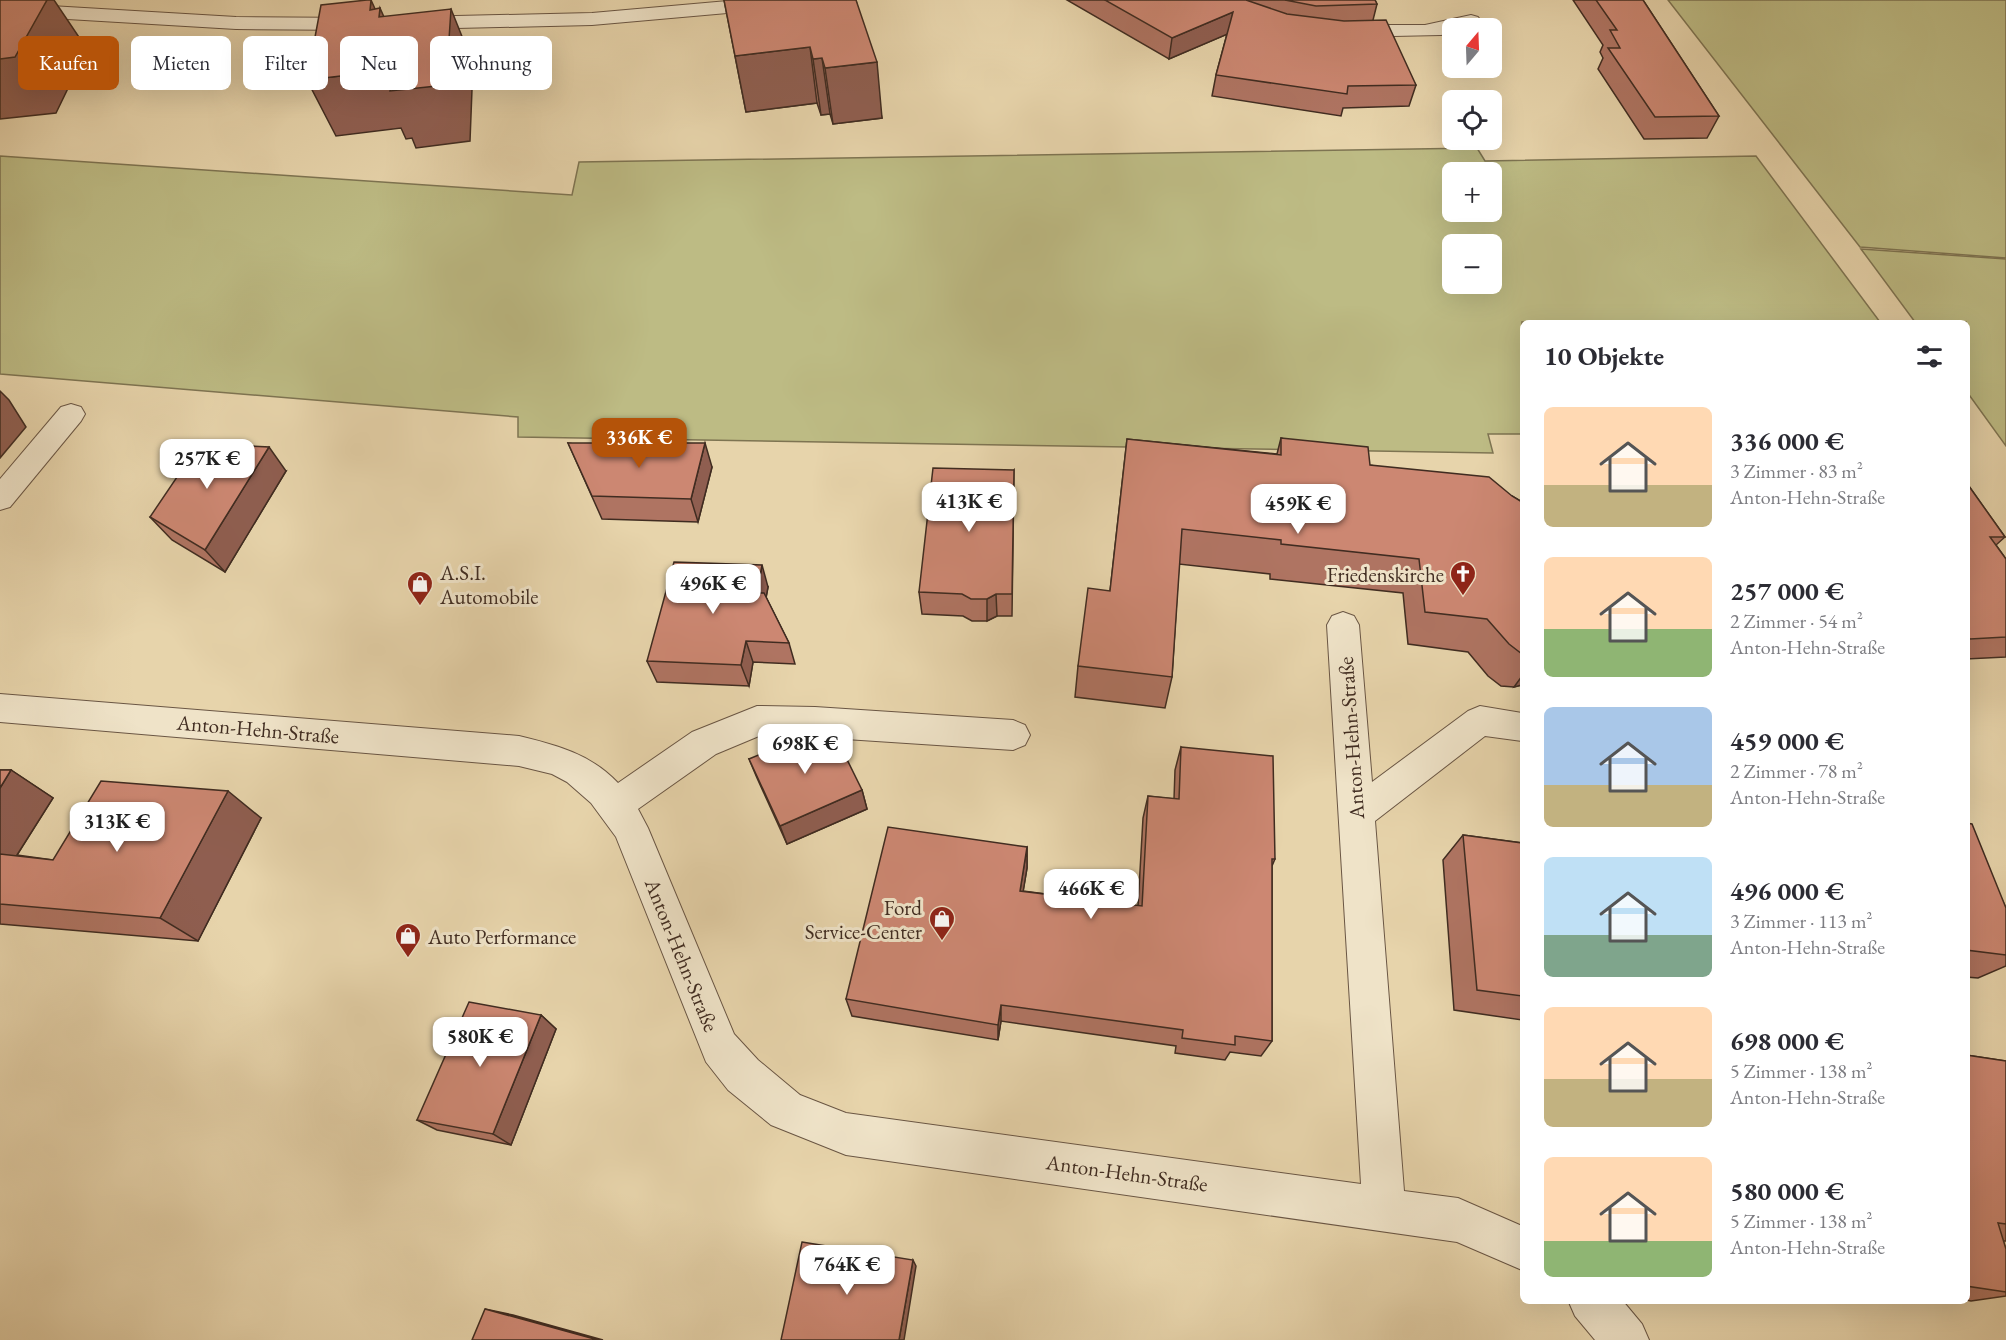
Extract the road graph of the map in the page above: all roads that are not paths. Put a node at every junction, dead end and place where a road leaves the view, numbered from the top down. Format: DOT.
graph roads {
  1 [pos="806,0"];
  2 [pos="0,9"];
  3 [pos="1442,29"];
  4 [pos="1324,31"];
  5 [pos="71,414"];
  6 [pos="0,499"];
  7 [pos="1343,625"];
  8 [pos="0,708"];
  9 [pos="1520,727"];
  10 [pos="1013,735"];
  11 [pos="615,805"];
  12 [pos="1356,814"];
  13 [pos="1384,1209"];
  14 [pos="1520,1247"];
  15 [pos="1594,1304"];
  16 [pos="1626,1340"];
  1 -- 2 [label="street"];
  3 -- 4 [label="street"];
  5 -- 6 [label="street"];
  7 -- 12 [label="street, Anton-Hehn-Straße"];
  8 -- 11 [label="street, Anton-Hehn-Straße"];
  9 -- 12 [label="street"];
  10 -- 11 [label="street"];
  11 -- 13 [label="street, Anton-Hehn-Straße"];
  12 -- 13 [label="street, Anton-Hehn-Straße"];
  13 -- 14 [label="street, Anton-Hehn-Straße"];
  15 -- 16 [label="street"];
}
